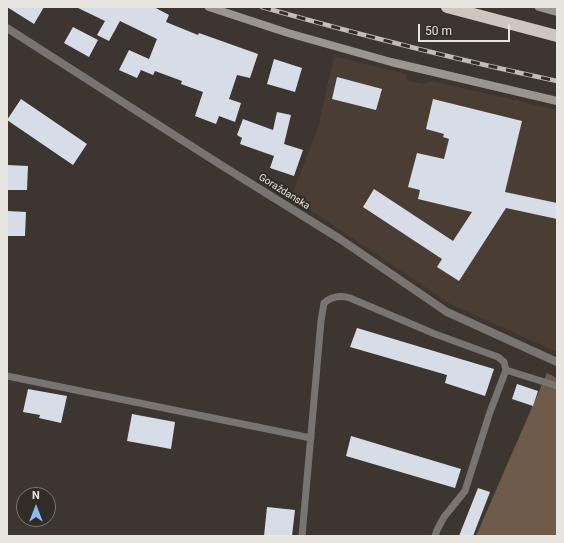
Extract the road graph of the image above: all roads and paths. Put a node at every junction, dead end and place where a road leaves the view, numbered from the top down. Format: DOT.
graph roads {
  1 [pos="210,7"];
  2 [pos="447,7"];
  3 [pos="539,7"];
  4 [pos="557,12"];
  5 [pos="7,28"];
  6 [pos="557,36"];
  7 [pos="557,100"];
  8 [pos="557,362"];
  9 [pos="506,370"];
  10 [pos="7,376"];
  11 [pos="557,386"];
  12 [pos="311,438"];
  13 [pos="302,536"];
  14 [pos="435,536"];
  1 -- 7 [label="street"];
  2 -- 6 [label="highway"];
  3 -- 4 [label="street"];
  5 -- 8 [label="street, Goraždanska"];
  9 -- 11 [label="lane"];
  9 -- 12 [label="lane"];
  9 -- 14 [label="lane"];
  10 -- 12 [label="lane"];
  12 -- 13 [label="lane"];
}
